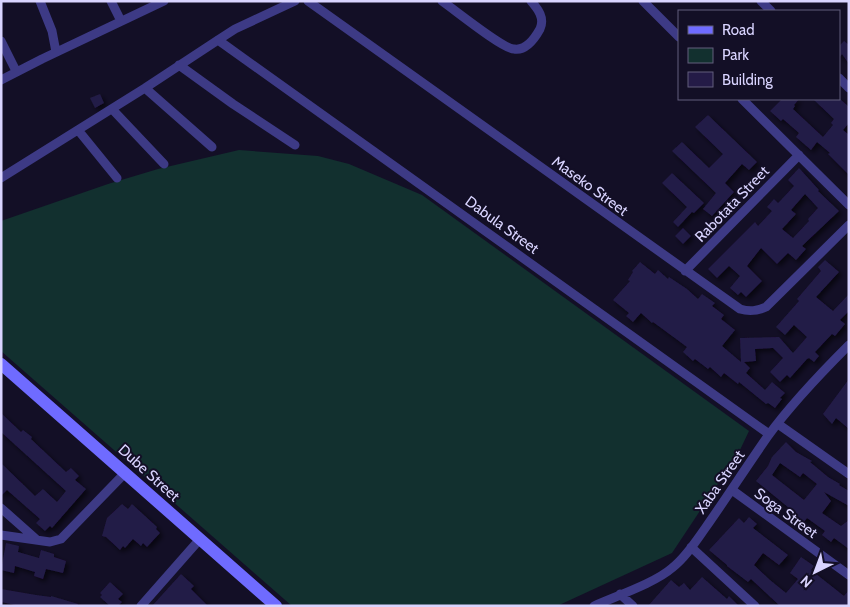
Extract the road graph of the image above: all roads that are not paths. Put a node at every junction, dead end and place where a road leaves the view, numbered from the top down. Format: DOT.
graph roads {
  1 [pos="40,1"];
  2 [pos="111,1"];
  3 [pos="164,1"];
  4 [pos="295,1"];
  5 [pos="308,1"];
  6 [pos="442,1"];
  7 [pos="531,1"];
  8 [pos="643,1"];
  9 [pos="761,1"];
  10 [pos="770,10"];
  11 [pos="121,21"];
  12 [pos="678,36"];
  13 [pos="218,40"];
  14 [pos="1,41"];
  15 [pos="56,52"];
  16 [pos="179,65"];
  17 [pos="16,71"];
  18 [pos="840,79"];
  19 [pos="1,80"];
  20 [pos="145,88"];
  21 [pos="849,88"];
  22 [pos="743,100"];
  23 [pos="112,109"];
  24 [pos="78,130"];
  25 [pos="295,145"];
  26 [pos="212,147"];
  27 [pos="799,156"];
  28 [pos="164,164"];
  29 [pos="1,178"];
  30 [pos="117,178"];
  31 [pos="849,205"];
  32 [pos="849,224"];
  33 [pos="686,271"];
  34 [pos="848,348"];
  35 [pos="1,364"];
  36 [pos="778,424"];
  37 [pos="769,434"];
  38 [pos="125,473"];
  39 [pos="849,474"];
  40 [pos="732,490"];
  41 [pos="1,508"];
  42 [pos="1,535"];
  43 [pos="200,539"];
  44 [pos="36,540"];
  45 [pos="691,547"];
  46 [pos="849,575"];
  47 [pos="620,594"];
  48 [pos="141,606"];
  49 [pos="276,606"];
  50 [pos="594,606"];
  51 [pos="633,606"];
  52 [pos="755,606"];
  1 -- 15 [label="street"];
  2 -- 11 [label="street"];
  3 -- 11 [label="street"];
  4 -- 13 [label="street"];
  5 -- 33 [label="street, Maseko Street"];
  6 -- 7 [label="street"];
  8 -- 12 [label="street"];
  9 -- 10 [label="street"];
  11 -- 15 [label="street"];
  13 -- 16 [label="street"];
  13 -- 37 [label="street, Dabula Street"];
  14 -- 17 [label="street"];
  15 -- 17 [label="street"];
  16 -- 20 [label="street"];
  16 -- 25 [label="street"];
  17 -- 19 [label="street"];
  18 -- 21 [label="street"];
  20 -- 23 [label="street"];
  20 -- 26 [label="street"];
  22 -- 27 [label="street"];
  23 -- 24 [label="street"];
  23 -- 28 [label="street"];
  24 -- 29 [label="street"];
  24 -- 30 [label="street"];
  27 -- 31 [label="street"];
  27 -- 33 [label="street, Rabotata Street"];
  32 -- 33 [label="street, Maseko Street"];
  34 -- 36 [label="street, Xaba Street"];
  35 -- 38 [label="street, Dube Street"];
  36 -- 37 [label="street, Xaba Street"];
  36 -- 39 [label="street"];
  37 -- 40 [label="street, Xaba Street"];
  38 -- 43 [label="street, Dube Street"];
  38 -- 44 [label="street"];
  40 -- 45 [label="street, Xaba Street"];
  40 -- 46 [label="street, Soga Street"];
  41 -- 44 [label="street"];
  42 -- 44 [label="street"];
  43 -- 48 [label="street"];
  43 -- 49 [label="street, Dube Street"];
  45 -- 47 [label="street, Xaba Street"];
  45 -- 52 [label="street"];
  47 -- 50 [label="street, Xaba Street"];
  47 -- 51 [label="street"];
}
